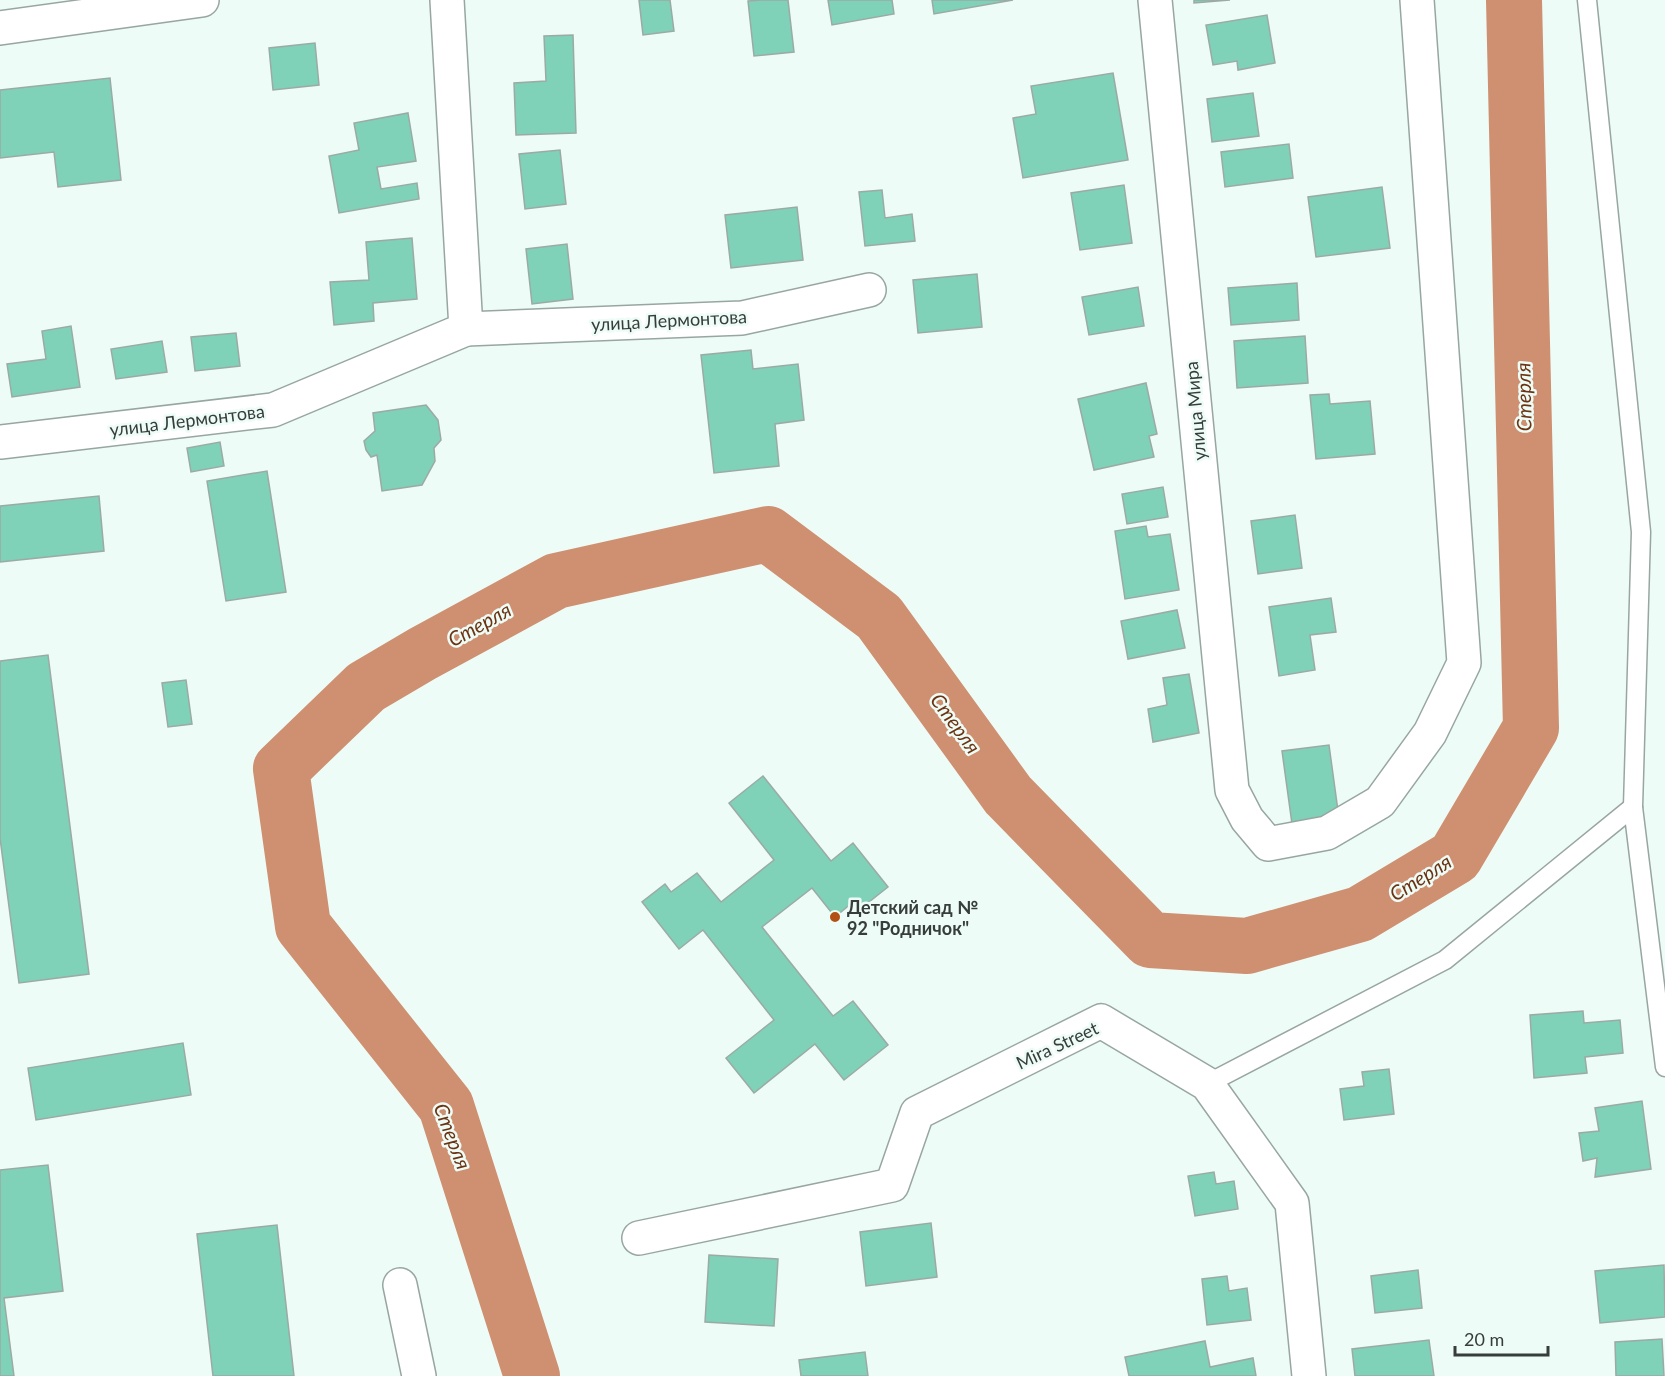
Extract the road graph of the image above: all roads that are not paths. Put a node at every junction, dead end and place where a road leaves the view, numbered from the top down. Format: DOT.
graph roads {
  1 [pos="202,0"];
  2 [pos="447,0"];
  3 [pos="1155,0"];
  4 [pos="1417,0"];
  5 [pos="1587,0"];
  6 [pos="0,28"];
  7 [pos="869,290"];
  8 [pos="466,329"];
  9 [pos="0,442"];
  10 [pos="1633,807"];
  11 [pos="1665,1067"];
  12 [pos="1207,1084"];
  13 [pos="639,1238"];
  14 [pos="400,1284"];
  15 [pos="419,1376"];
  16 [pos="1309,1376"];
  1 -- 6 [label="street"];
  2 -- 8 [label="street"];
  3 -- 4 [label="street, улица Мира"];
  5 -- 10 [label="lane"];
  7 -- 8 [label="street, улица Лермонтова"];
  8 -- 9 [label="street, улица Лермонтова"];
  10 -- 11 [label="lane"];
  10 -- 12 [label="lane"];
  12 -- 13 [label="street, Mira Street"];
  12 -- 16 [label="street, Mira Street"];
  14 -- 15 [label="street"];
}
